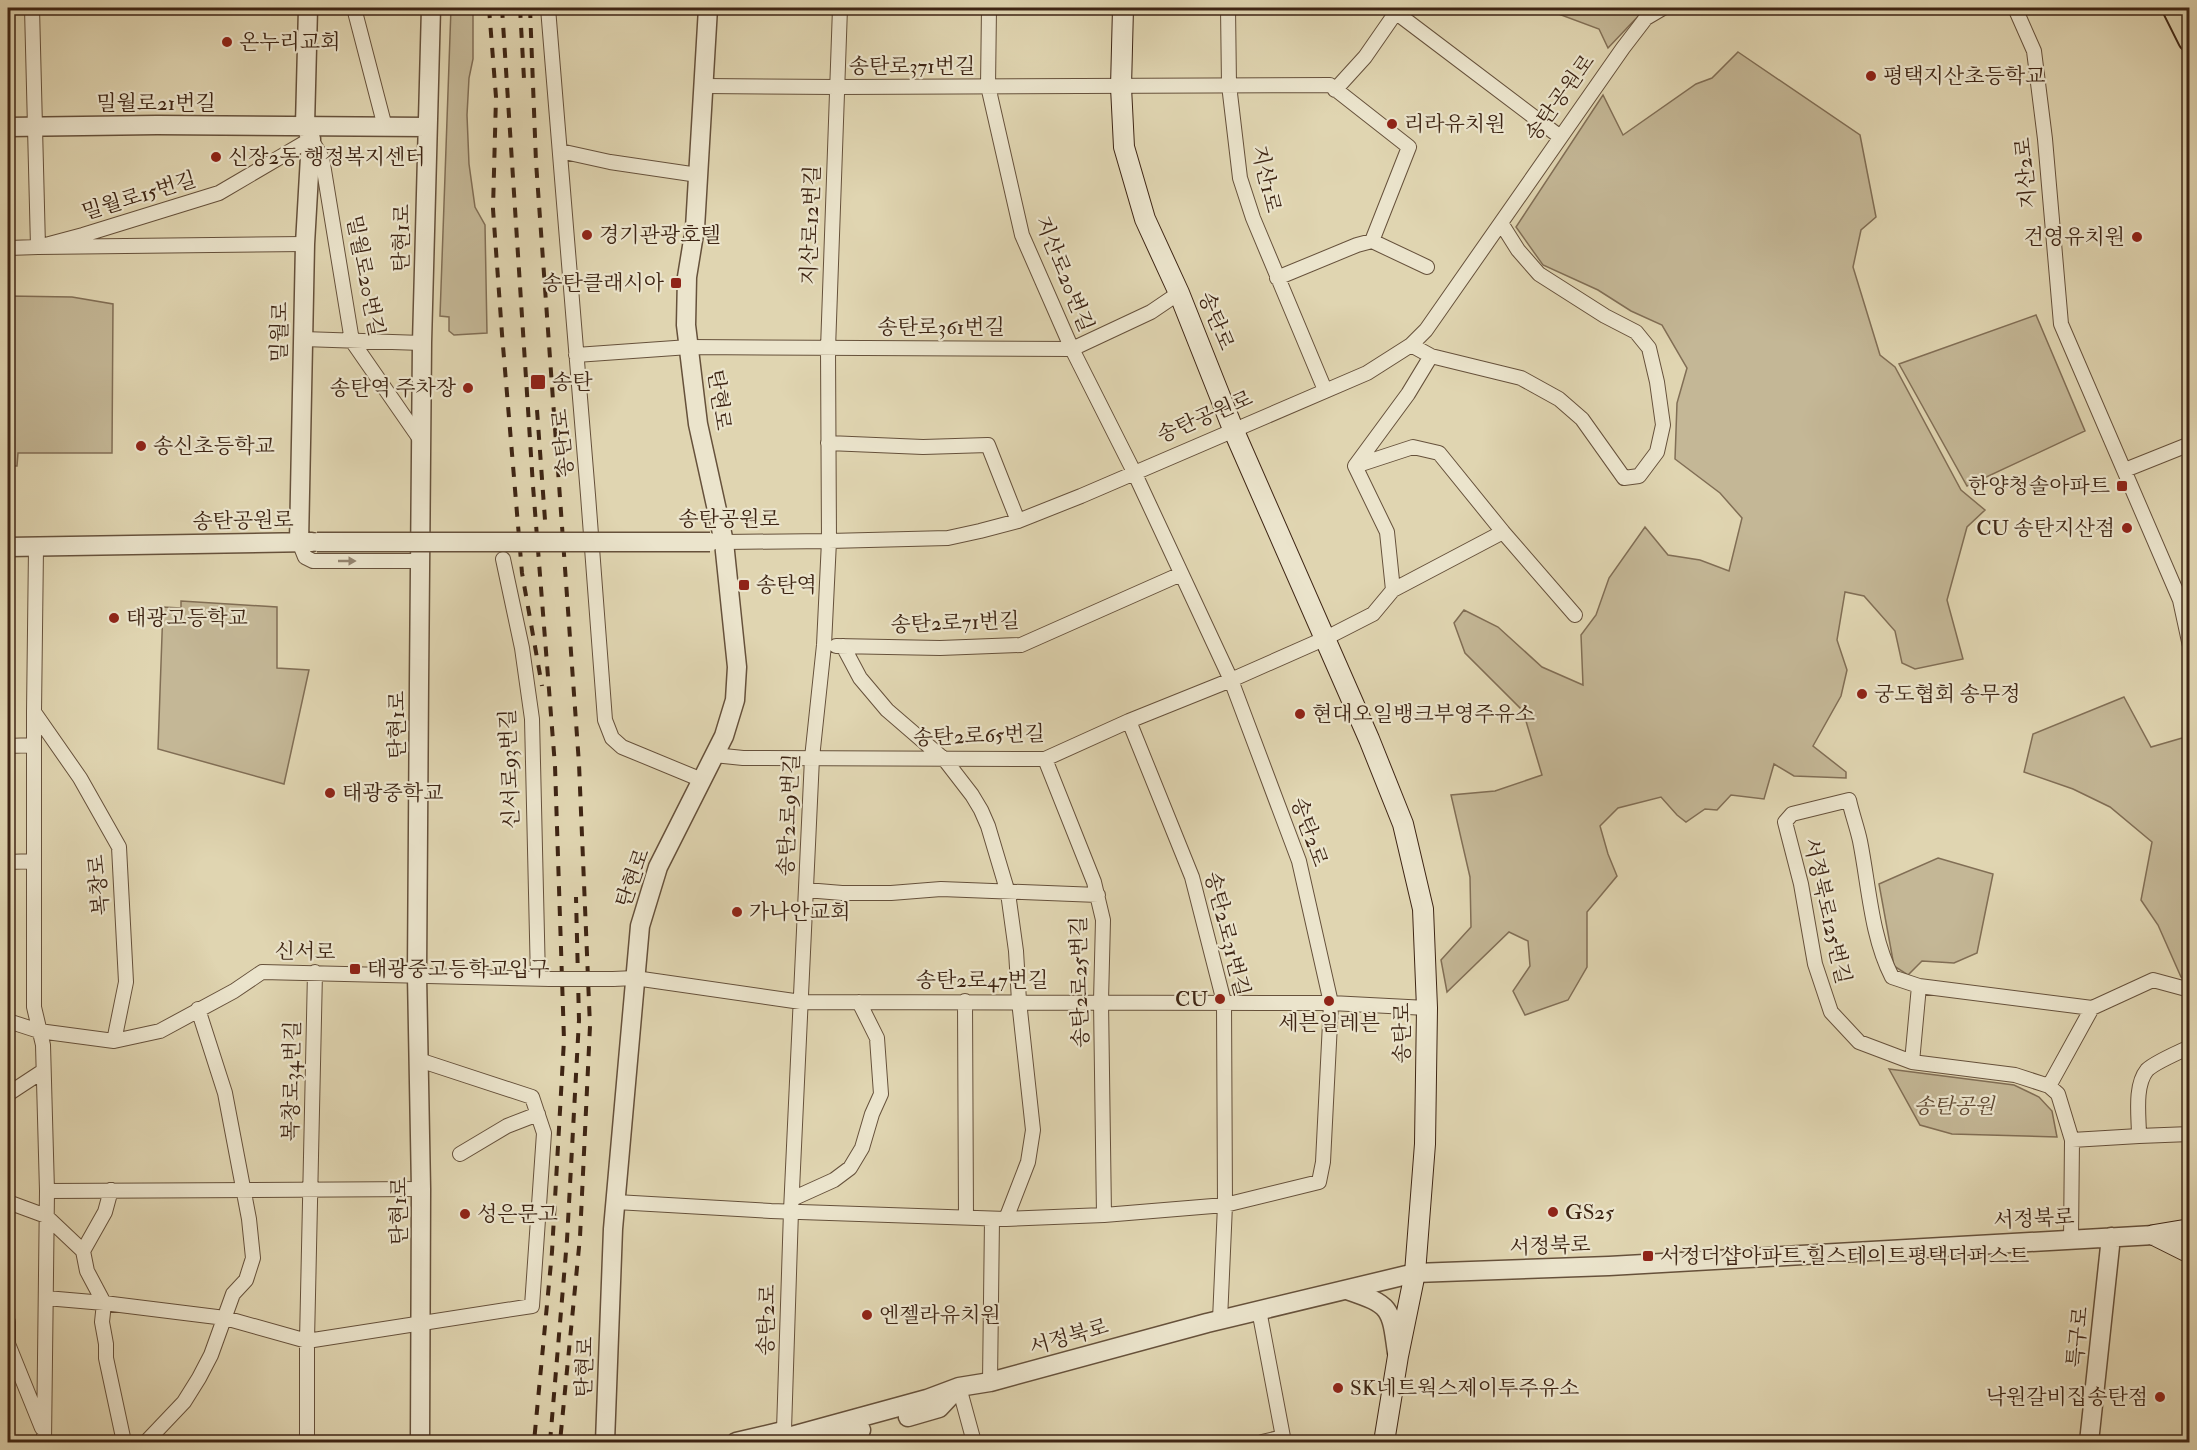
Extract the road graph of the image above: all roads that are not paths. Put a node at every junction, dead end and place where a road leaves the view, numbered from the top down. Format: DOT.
graph roads {
  1 [pos="32,8"];
  2 [pos="308,8"];
  3 [pos="354,8"];
  4 [pos="431,8"];
  5 [pos="548,8"];
  6 [pos="708,8"];
  7 [pos="840,8"];
  8 [pos="989,8"];
  9 [pos="1123,8"];
  10 [pos="1228,8"];
  11 [pos="1662,8"];
  12 [pos="2014,8"];
  13 [pos="2174,8"];
  14 [pos="1395,9"];
  15 [pos="2190,40"];
  16 [pos="1229,85"];
  17 [pos="704,86"];
  18 [pos="988,86"];
  19 [pos="837,87"];
  20 [pos="1121,87"];
  21 [pos="1333,88"];
  22 [pos="35,126"];
  23 [pos="8,127"];
  24 [pos="385,127"];
  25 [pos="428,127"];
  26 [pos="308,132"];
  27 [pos="1559,136"];
  28 [pos="560,151"];
  29 [pos="698,175"];
  30 [pos="1501,223"];
  31 [pos="1372,241"];
  32 [pos="305,244"];
  33 [pos="38,247"];
  34 [pos="8,248"];
  35 [pos="1427,267"];
  36 [pos="1278,278"];
  37 [pos="1179,293"];
  38 [pos="303,339"];
  39 [pos="352,341"];
  40 [pos="422,343"];
  41 [pos="1411,345"];
  42 [pos="689,347"];
  43 [pos="828,349"];
  44 [pos="1072,349"];
  45 [pos="576,355"];
  46 [pos="1431,356"];
  47 [pos="1325,390"];
  48 [pos="1233,429"];
  49 [pos="422,442"];
  50 [pos="828,443"];
  51 [pos="2190,444"];
  52 [pos="1355,466"];
  53 [pos="2125,470"];
  54 [pos="1134,472"];
  55 [pos="1018,521"];
  56 [pos="1503,532"];
  57 [pos="829,541"];
  58 [pos="308,542"];
  59 [pos="717,542"];
  60 [pos="8,548"];
  61 [pos="36,548"];
  62 [pos="503,559"];
  63 [pos="421,561"];
  64 [pos="1181,574"];
  65 [pos="1393,590"];
  66 [pos="1575,615"];
  67 [pos="1326,638"];
  68 [pos="824,645"];
  69 [pos="843,646"];
  70 [pos="2190,646"];
  71 [pos="1231,680"];
  72 [pos="34,712"];
  73 [pos="1130,721"];
  74 [pos="34,745"];
  75 [pos="8,746"];
  76 [pos="714,755"];
  77 [pos="812,758"];
  78 [pos="1045,759"];
  79 [pos="945,760"];
  80 [pos="702,780"];
  81 [pos="34,861"];
  82 [pos="8,862"];
  83 [pos="806,890"];
  84 [pos="1008,893"];
  85 [pos="1098,895"];
  86 [pos="315,972"];
  87 [pos="417,975"];
  88 [pos="635,978"];
  89 [pos="544,979"];
  90 [pos="1919,986"];
  91 [pos="2190,990"];
  92 [pos="965,1001"];
  93 [pos="1019,1001"];
  94 [pos="801,1002"];
  95 [pos="859,1002"];
  96 [pos="1101,1002"];
  97 [pos="1224,1002"];
  98 [pos="1331,1003"];
  99 [pos="1427,1008"];
  100 [pos="2092,1008"];
  101 [pos="198,1009"];
  102 [pos="8,1021"];
  103 [pos="39,1031"];
  104 [pos="114,1041"];
  105 [pos="2190,1047"];
  106 [pos="419,1060"];
  107 [pos="1912,1062"];
  108 [pos="43,1071"];
  109 [pos="2049,1086"];
  110 [pos="8,1094"];
  111 [pos="538,1114"];
  112 [pos="2190,1134"];
  113 [pos="2139,1136"];
  114 [pos="2072,1140"];
  115 [pos="460,1154"];
  116 [pos="421,1189"];
  117 [pos="111,1190"];
  118 [pos="243,1190"];
  119 [pos="47,1191"];
  120 [pos="311,1191"];
  121 [pos="8,1202"];
  122 [pos="615,1202"];
  123 [pos="791,1205"];
  124 [pos="1225,1205"];
  125 [pos="1104,1215"];
  126 [pos="46,1216"];
  127 [pos="966,1218"];
  128 [pos="999,1219"];
  129 [pos="2190,1229"];
  130 [pos="2154,1235"];
  131 [pos="2111,1237"];
  132 [pos="2071,1239"];
  133 [pos="2190,1239"];
  134 [pos="83,1251"];
  135 [pos="2190,1253"];
  136 [pos="1415,1273"];
  137 [pos="1347,1290"];
  138 [pos="46,1298"];
  139 [pos="104,1303"];
  140 [pos="1258,1310"];
  141 [pos="225,1318"];
  142 [pos="1220,1320"];
  143 [pos="8,1322"];
  144 [pos="422,1322"];
  145 [pos="307,1341"];
  146 [pos="8,1343"];
  147 [pos="1398,1356"];
  148 [pos="990,1382"];
  149 [pos="959,1387"];
  150 [pos="784,1430"];
  151 [pos="44,1438"];
  152 [pos="1282,1440"];
  153 [pos="607,1441"];
  154 [pos="124,1443"];
  155 [pos="147,1443"];
  156 [pos="307,1443"];
  157 [pos="420,1443"];
  158 [pos="736,1443"];
  159 [pos="770,1443"];
  160 [pos="818,1443"];
  161 [pos="974,1443"];
  162 [pos="1262,1443"];
  163 [pos="1384,1443"];
  164 [pos="2089,1443"];
  1 -- 22 [label="street"];
  2 -- 26 [label="street, 밀월로"];
  3 -- 24 [label="street"];
  4 -- 25 [label="street, 탄현1로"];
  5 -- 28 [label="street, 송탄1로"];
  6 -- 17 [label="street, 탄현로"];
  7 -- 19 [label="street, 지산로12번길"];
  8 -- 18 [label="street, 지산로20번길"];
  9 -- 20 [label="main road, 송탄로"];
  10 -- 16 [label="street, 지산1로"];
  11 -- 27 [label="street, 송탄공원로"];
  12 -- 53 [label="street, 지산2로"];
  13 -- 15 [label="main road"];
  14 -- 21 [label="street"];
  14 -- 27 [label="street"];
  16 -- 20 [label="street"];
  16 -- 21 [label="street"];
  16 -- 36 [label="street, 지산1로"];
  17 -- 19 [label="street, 송탄로371번길"];
  17 -- 29 [label="street, 탄현로"];
  18 -- 19 [label="street, 송탄로371번길"];
  18 -- 20 [label="street, 송탄로371번길"];
  18 -- 44 [label="street, 지산로20번길"];
  19 -- 43 [label="street, 지산로12번길"];
  20 -- 37 [label="main road, 송탄로"];
  21 -- 31 [label="street"];
  22 -- 23 [label="street, 밀월로21번길"];
  22 -- 26 [label="street, 밀월로21번길"];
  22 -- 33 [label="street"];
  24 -- 25 [label="street"];
  24 -- 26 [label="street"];
  25 -- 40 [label="street, 탄현1로"];
  26 -- 32 [label="street, 밀월로"];
  26 -- 33 [label="street, 밀월로15번길"];
  26 -- 39 [label="street, 밀월로20번길"];
  27 -- 30 [label="street, 송탄공원로"];
  28 -- 29 [label="street"];
  28 -- 45 [label="street, 송탄1로"];
  29 -- 42 [label="street, 탄현로"];
  30 -- 41 [label="street, 송탄공원로"];
  30 -- 46 [label="street"];
  31 -- 35 [label="street"];
  31 -- 36 [label="street"];
  32 -- 33 [label="street, 밀월로15번길"];
  32 -- 38 [label="street, 밀월로"];
  33 -- 34 [label="street"];
  36 -- 47 [label="street, 지산1로"];
  37 -- 44 [label="street, 송탄로361번길"];
  37 -- 48 [label="main road, 송탄로"];
  38 -- 39 [label="street"];
  38 -- 58 [label="street, 밀월로"];
  39 -- 40 [label="street"];
  39 -- 49 [label="street, 밀월로20번길"];
  40 -- 49 [label="street, 탄현1로"];
  41 -- 46 [label="street"];
  41 -- 47 [label="street, 송탄공원로"];
  42 -- 43 [label="street, 송탄로361번길"];
  42 -- 45 [label="street, 탄현로"];
  42 -- 59 [label="street, 탄현로"];
  43 -- 44 [label="street, 송탄로361번길"];
  43 -- 50 [label="street, 지산로12번길"];
  44 -- 54 [label="street, 지산로20번길"];
  45 -- 80 [label="street, 송탄1로"];
  46 -- 52 [label="street"];
  47 -- 48 [label="street, 송탄공원로"];
  48 -- 54 [label="street, 송탄공원로"];
  48 -- 67 [label="main road, 송탄로"];
  49 -- 63 [label="street, 탄현1로"];
  50 -- 55 [label="street"];
  50 -- 57 [label="street, 지산로12번길"];
  51 -- 53 [label="street"];
  52 -- 56 [label="street"];
  52 -- 65 [label="street"];
  53 -- 70 [label="street, 지산2로"];
  54 -- 55 [label="street, 송탄공원로"];
  54 -- 64 [label="street, 송탄2로"];
  55 -- 57 [label="street, 송탄공원로"];
  56 -- 65 [label="street"];
  56 -- 66 [label="street"];
  57 -- 59 [label="street, 송탄공원로"];
  57 -- 68 [label="street, 송탄2로9번길"];
  58 -- 59 [label="street, 송탄공원로, bridge"];
  58 -- 61 [label="street, 송탄공원로"];
  58 -- 63 [label="street, one-way"];
  59 -- 76 [label="street, 탄현로"];
  60 -- 61 [label="street, 송탄공원로"];
  61 -- 72 [label="street"];
  62 -- 89 [label="street, 신서로93번길"];
  63 -- 87 [label="street, 탄현1로"];
  64 -- 69 [label="street, 송탄2로71번길"];
  64 -- 71 [label="street, 송탄2로"];
  65 -- 67 [label="street"];
  67 -- 71 [label="street"];
  67 -- 99 [label="main road, 송탄로"];
  68 -- 69 [label="street, 송탄2로71번길"];
  68 -- 77 [label="street, 송탄2로9번길"];
  69 -- 79 [label="street"];
  71 -- 73 [label="street, 송탄2로65번길"];
  71 -- 98 [label="street, 송탄2로"];
  72 -- 74 [label="street"];
  72 -- 104 [label="street, 복창로"];
  73 -- 78 [label="street, 송탄2로65번길"];
  73 -- 97 [label="street, 송탄2로31번길"];
  74 -- 75 [label="street"];
  74 -- 81 [label="street"];
  76 -- 77 [label="street, 송탄2로65번길"];
  76 -- 80 [label="street, 탄현로"];
  77 -- 79 [label="street, 송탄2로65번길"];
  77 -- 83 [label="street, 송탄2로9번길"];
  78 -- 79 [label="street, 송탄2로65번길"];
  78 -- 85 [label="street, 송탄2로25번길"];
  79 -- 84 [label="street"];
  80 -- 88 [label="street, 탄현로"];
  81 -- 82 [label="street"];
  81 -- 103 [label="street"];
  83 -- 84 [label="street"];
  83 -- 94 [label="street, 송탄2로9번길"];
  84 -- 85 [label="street"];
  84 -- 93 [label="street"];
  85 -- 96 [label="street, 송탄2로25번길"];
  86 -- 87 [label="street, 신서로"];
  86 -- 101 [label="street, 신서로"];
  86 -- 120 [label="street, 복창로34번길"];
  87 -- 89 [label="street, 신서로"];
  87 -- 106 [label="street, 탄현1로"];
  88 -- 89 [label="street, 신서로, bridge"];
  88 -- 94 [label="street, 송탄2로47번길"];
  88 -- 122 [label="street, 탄현로"];
  90 -- 100 [label="street, 서정북로125번길"];
  90 -- 107 [label="street"];
  90 -- 107 [label="street, 서정북로125번길"];
  91 -- 100 [label="street"];
  92 -- 93 [label="street, 송탄2로47번길"];
  92 -- 95 [label="street, 송탄2로47번길"];
  92 -- 127 [label="street"];
  93 -- 96 [label="street, 송탄2로47번길"];
  93 -- 128 [label="street"];
  94 -- 95 [label="street, 송탄2로47번길"];
  94 -- 123 [label="street, 송탄2로9번길"];
  95 -- 123 [label="street"];
  96 -- 97 [label="street, 송탄2로47번길"];
  96 -- 125 [label="street, 송탄2로25번길"];
  97 -- 98 [label="street, 송탄2로47번길"];
  97 -- 124 [label="street, 송탄2로31번길"];
  98 -- 99 [label="street"];
  98 -- 124 [label="street, 송탄2로"];
  99 -- 136 [label="main road, 송탄로"];
  100 -- 109 [label="street"];
  101 -- 104 [label="street, 신서로"];
  101 -- 118 [label="street"];
  102 -- 103 [label="street, 신서로"];
  103 -- 104 [label="street, 신서로"];
  103 -- 108 [label="street"];
  105 -- 113 [label="street"];
  106 -- 111 [label="street"];
  106 -- 116 [label="street, 탄현1로"];
  107 -- 109 [label="street, 서정북로125번길"];
  108 -- 110 [label="street"];
  108 -- 119 [label="street"];
  109 -- 114 [label="street"];
  111 -- 115 [label="street"];
  111 -- 144 [label="street"];
  112 -- 113 [label="street"];
  113 -- 114 [label="street"];
  114 -- 132 [label="street"];
  116 -- 120 [label="street"];
  116 -- 144 [label="street, 탄현1로"];
  117 -- 118 [label="street"];
  117 -- 119 [label="street"];
  117 -- 134 [label="street"];
  118 -- 120 [label="street"];
  118 -- 141 [label="street"];
  119 -- 126 [label="street"];
  120 -- 145 [label="street, 복창로34번길"];
  121 -- 126 [label="street"];
  122 -- 123 [label="street, 송탄2로"];
  122 -- 153 [label="street, 탄현로"];
  123 -- 127 [label="street, 송탄2로"];
  123 -- 150 [label="street, 송탄2로"];
  124 -- 125 [label="street, 송탄2로"];
  124 -- 142 [label="street"];
  125 -- 128 [label="street, 송탄2로"];
  126 -- 134 [label="street"];
  126 -- 138 [label="street"];
  127 -- 128 [label="street, 송탄2로"];
  128 -- 148 [label="street"];
  129 -- 130 [label="main road"];
  130 -- 131 [label="street, 서정북로"];
  130 -- 133 [label="street, 서정북로"];
  130 -- 135 [label="main road"];
  131 -- 132 [label="street, 서정북로"];
  131 -- 164 [label="street, 특구로"];
  132 -- 136 [label="street, 서정북로"];
  134 -- 139 [label="street"];
  136 -- 137 [label="street, 서정북로"];
  136 -- 147 [label="main road, 송탄로"];
  137 -- 140 [label="street, 서정북로"];
  137 -- 147 [label="street"];
  138 -- 139 [label="street"];
  138 -- 151 [label="street"];
  139 -- 141 [label="street"];
  139 -- 154 [label="street"];
  140 -- 142 [label="street, 서정북로"];
  140 -- 152 [label="street"];
  141 -- 145 [label="street"];
  141 -- 155 [label="street"];
  142 -- 148 [label="street, 서정북로"];
  143 -- 146 [label="street"];
  144 -- 145 [label="street"];
  144 -- 157 [label="street, 탄현1로"];
  145 -- 156 [label="street, 복창로34번길"];
  146 -- 151 [label="street"];
  147 -- 163 [label="main road, 송탄로"];
  148 -- 149 [label="street, 서정북로"];
  149 -- 150 [label="street"];
  149 -- 159 [label="street, 서정북로"];
  149 -- 160 [label="street"];
  149 -- 161 [label="street"];
  150 -- 158 [label="street"];
  152 -- 162 [label="street"];
}
